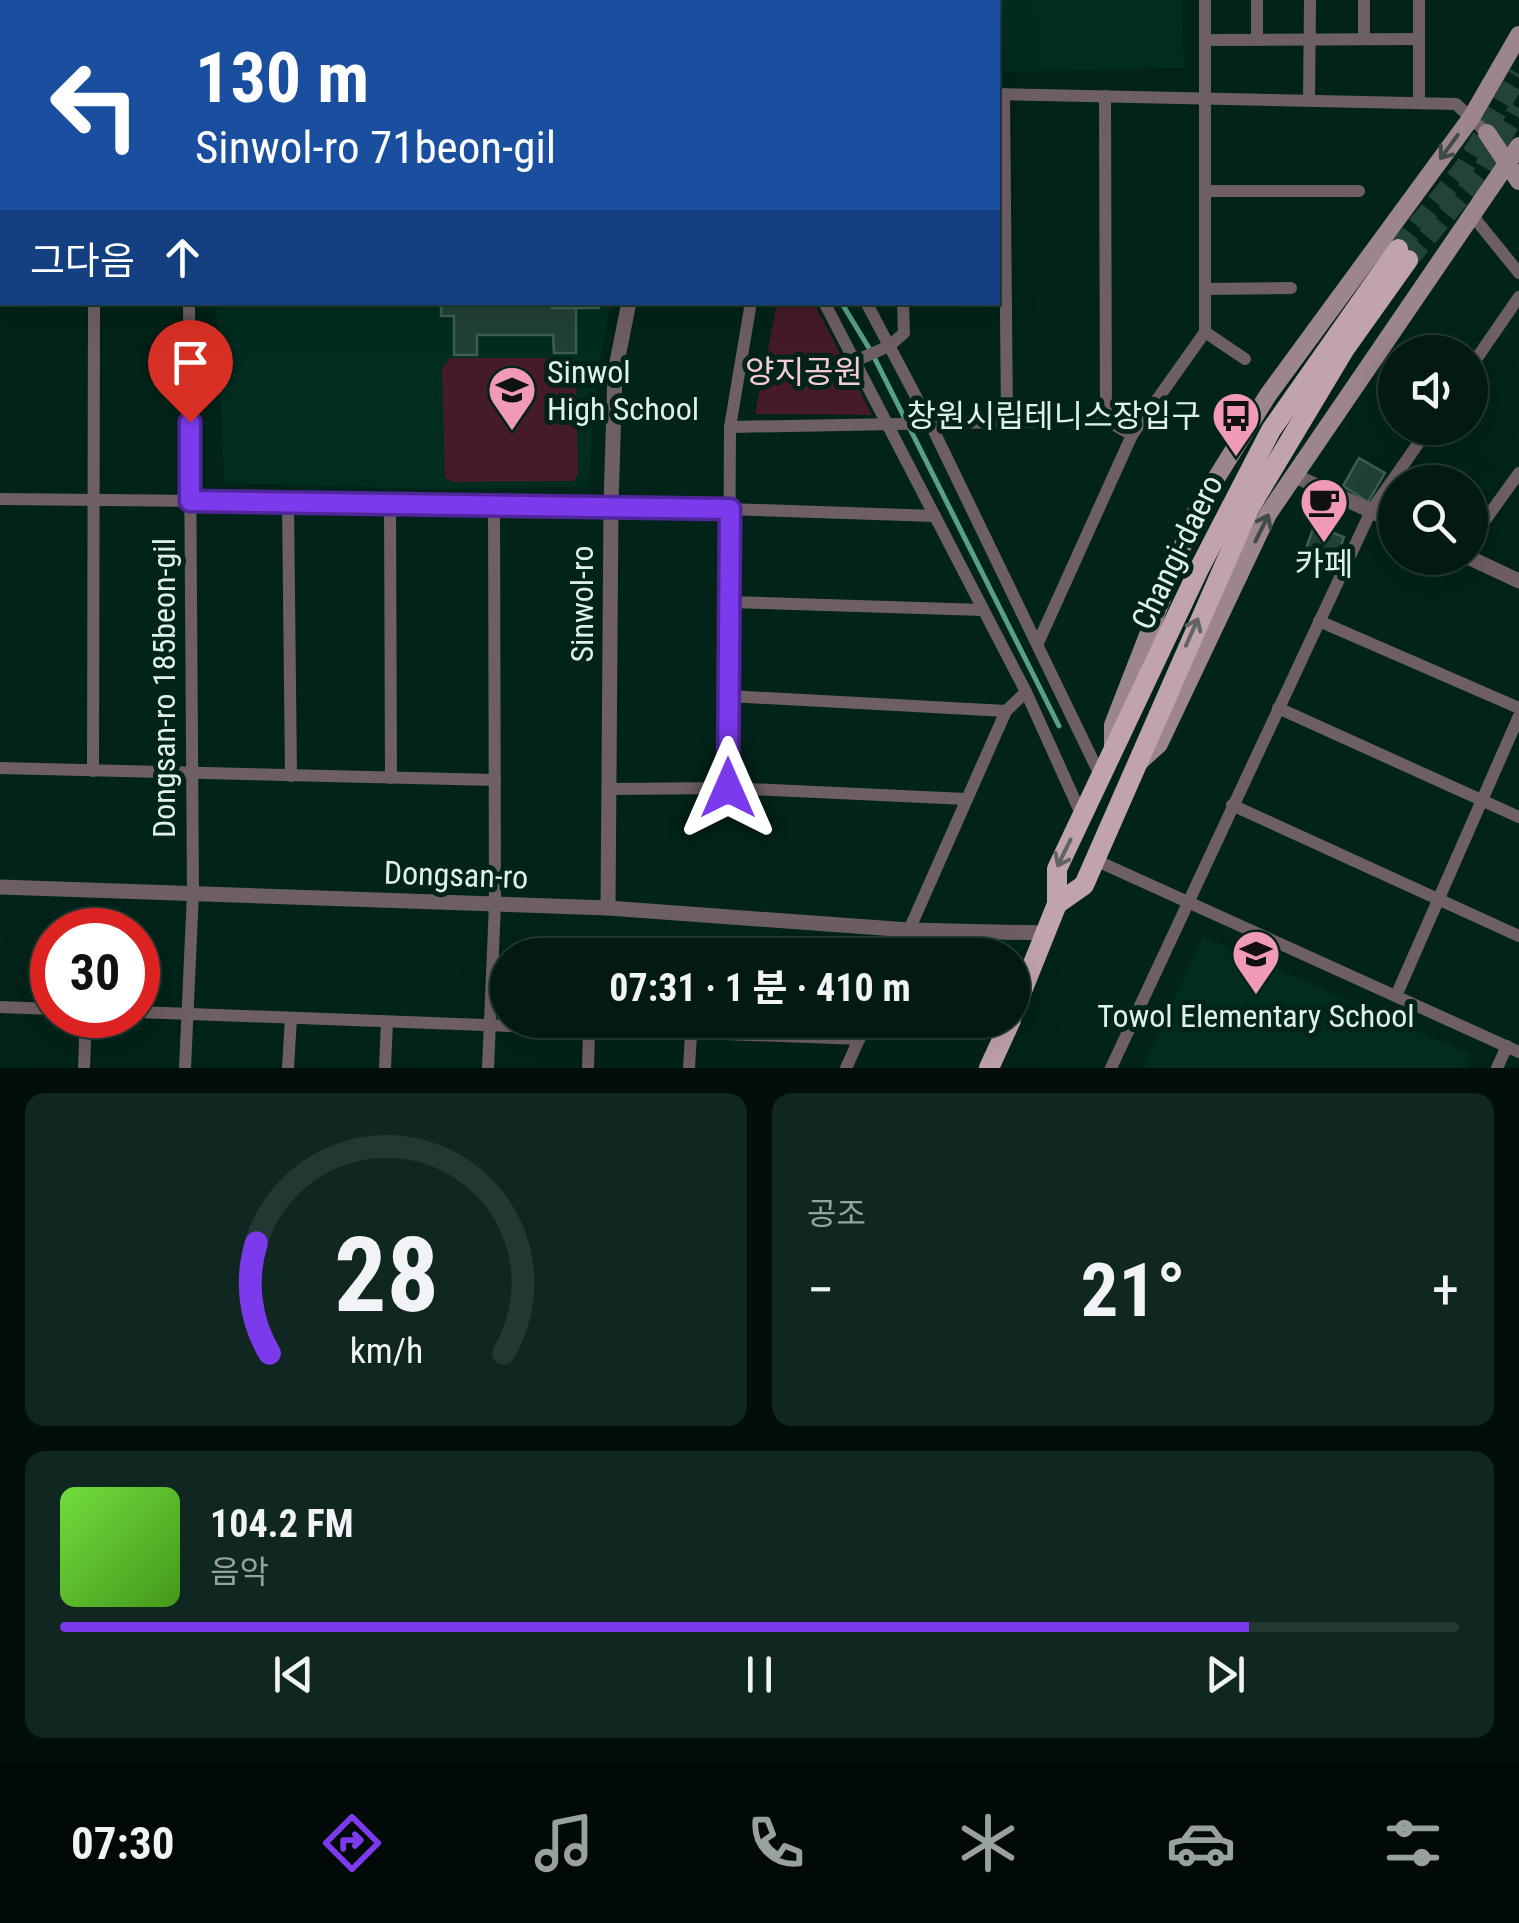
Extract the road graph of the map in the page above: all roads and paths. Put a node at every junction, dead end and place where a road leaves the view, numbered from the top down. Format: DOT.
graph roads {
  1 [pos="1205,0"];
  2 [pos="1258,0"];
  3 [pos="1310,0"];
  4 [pos="1364,0"];
  5 [pos="1418,0"];
  6 [pos="1519,34"];
  7 [pos="1310,39"];
  8 [pos="1364,39"];
  9 [pos="1418,39"];
  10 [pos="1205,40"];
  11 [pos="1258,40"];
  12 [pos="1001,94"];
  13 [pos="1105,96"];
  14 [pos="1205,97"];
  15 [pos="1309,100"];
  16 [pos="1418,103"];
  17 [pos="1471,118"];
  18 [pos="1486,132"];
  19 [pos="1519,146"];
  20 [pos="1507,164"];
  21 [pos="1519,181"];
  22 [pos="1205,191"];
  23 [pos="1360,191"];
  24 [pos="1472,216"];
  25 [pos="1519,273"];
  26 [pos="1290,288"];
  27 [pos="1205,289"];
  28 [pos="1519,297"];
  29 [pos="94,305"];
  30 [pos="190,305"];
  31 [pos="628,305"];
  32 [pos="750,305"];
  33 [pos="826,305"];
  34 [pos="867,305"];
  35 [pos="903,305"];
  36 [pos="1205,332"];
  37 [pos="1488,342"];
  38 [pos="885,348"];
  39 [pos="858,360"];
  40 [pos="1244,360"];
  41 [pos="1106,420"];
  42 [pos="1008,422"];
  43 [pos="893,425"];
  44 [pos="925,425"];
  45 [pos="730,428"];
  46 [pos="1132,435"];
  47 [pos="1417,445"];
  48 [pos="1519,473"];
  49 [pos="1293,474"];
  50 [pos="0,500"];
  51 [pos="94,500"];
  52 [pos="190,501"];
  53 [pos="288,502"];
  54 [pos="390,503"];
  55 [pos="494,504"];
  56 [pos="610,504"];
  57 [pos="730,509"];
  58 [pos="1371,511"];
  59 [pos="1378,514"];
  60 [pos="935,516"];
  61 [pos="1488,516"];
  62 [pos="1488,566"];
  63 [pos="1519,580"];
  64 [pos="730,602"];
  65 [pos="983,610"];
  66 [pos="1319,621"];
  67 [pos="1038,642"];
  68 [pos="1026,692"];
  69 [pos="729,696"];
  70 [pos="1278,708"];
  71 [pos="1519,708"];
  72 [pos="1006,711"];
  73 [pos="1519,716"];
  74 [pos="1113,749"];
  75 [pos="1134,767"];
  76 [pos="0,768"];
  77 [pos="93,771"];
  78 [pos="191,773"];
  79 [pos="291,776"];
  80 [pos="1102,776"];
  81 [pos="390,778"];
  82 [pos="495,780"];
  83 [pos="728,788"];
  84 [pos="609,789"];
  85 [pos="966,799"];
  86 [pos="1482,800"];
  87 [pos="1232,806"];
  88 [pos="1082,816"];
  89 [pos="1519,817"];
  90 [pos="1095,860"];
  91 [pos="0,886"];
  92 [pos="192,893"];
  93 [pos="1438,899"];
  94 [pos="1187,901"];
  95 [pos="495,904"];
  96 [pos="1057,904"];
  97 [pos="608,908"];
  98 [pos="909,930"];
  99 [pos="1046,933"];
  100 [pos="1519,936"];
  101 [pos="494,938"];
  102 [pos="905,938"];
  103 [pos="1030,973"];
  104 [pos="1396,996"];
  105 [pos="0,1007"];
  106 [pos="30,1008"];
  107 [pos="160,1013"];
  108 [pos="187,1014"];
  109 [pos="290,1018"];
  110 [pos="387,1022"];
  111 [pos="490,1025"];
  112 [pos="85,1038"];
  113 [pos="590,1038"];
  114 [pos="690,1038"];
  115 [pos="835,1038"];
  116 [pos="1003,1038"];
  117 [pos="859,1039"];
  118 [pos="1513,1049"];
  119 [pos="84,1068"];
  120 [pos="185,1068"];
  121 [pos="288,1068"];
  122 [pos="385,1068"];
  123 [pos="488,1068"];
  124 [pos="588,1068"];
  125 [pos="689,1068"];
  126 [pos="846,1068"];
  127 [pos="990,1068"];
  128 [pos="1111,1068"];
  129 [pos="1497,1068"];
  1 -- 10 [label="street"];
  2 -- 11 [label="street"];
  3 -- 7 [label="street"];
  4 -- 8 [label="street"];
  5 -- 9 [label="street"];
  6 -- 17 [label="main road"];
  7 -- 8 [label="street"];
  7 -- 11 [label="street"];
  7 -- 15 [label="street"];
  8 -- 9 [label="street"];
  9 -- 16 [label="street"];
  10 -- 11 [label="street"];
  10 -- 14 [label="street"];
  12 -- 13 [label="street"];
  12 -- 42 [label="street"];
  13 -- 14 [label="street"];
  13 -- 41 [label="street"];
  14 -- 15 [label="street"];
  14 -- 22 [label="street"];
  15 -- 16 [label="street"];
  16 -- 17 [label="street"];
  17 -- 18 [label="street"];
  17 -- 74 [label="main road, one-way"];
  18 -- 20 [label="main road"];
  19 -- 20 [label="main road"];
  20 -- 21 [label="main road"];
  20 -- 24 [label="main road"];
  22 -- 23 [label="street"];
  22 -- 27 [label="street"];
  24 -- 25 [label="street"];
  24 -- 49 [label="main road"];
  26 -- 27 [label="street"];
  27 -- 36 [label="street"];
  28 -- 37 [label="street"];
  29 -- 51 [label="street"];
  30 -- 52 [label="street, Dongsan-ro 185beon-gil"];
  31 -- 56 [label="street, Sinwol-ro"];
  32 -- 45 [label="street"];
  33 -- 39 [label="street"];
  34 -- 38 [label="street"];
  35 -- 38 [label="street"];
  36 -- 40 [label="street"];
  36 -- 46 [label="street"];
  38 -- 39 [label="street"];
  38 -- 44 [label="street"];
  39 -- 43 [label="street"];
  41 -- 42 [label="street"];
  41 -- 46 [label="street"];
  42 -- 44 [label="street"];
  43 -- 44 [label="street"];
  43 -- 45 [label="street"];
  43 -- 60 [label="street"];
  44 -- 67 [label="street"];
  45 -- 57 [label="street"];
  46 -- 67 [label="street"];
  47 -- 58 [label="street"];
  48 -- 61 [label="street"];
  49 -- 58 [label="street"];
  75 -- 49 [label="main road, one-way"];
  50 -- 51 [label="street"];
  51 -- 52 [label="street"];
  51 -- 77 [label="street"];
  52 -- 53 [label="street"];
  52 -- 78 [label="street, Dongsan-ro 185beon-gil"];
  53 -- 54 [label="street"];
  53 -- 79 [label="street"];
  54 -- 55 [label="street"];
  54 -- 81 [label="street"];
  55 -- 56 [label="street"];
  55 -- 82 [label="street"];
  56 -- 57 [label="street"];
  56 -- 84 [label="street, Sinwol-ro"];
  57 -- 60 [label="street"];
  57 -- 64 [label="street"];
  58 -- 59 [label="street"];
  58 -- 66 [label="street"];
  60 -- 65 [label="street"];
  62 -- 63 [label="street"];
  64 -- 65 [label="street"];
  64 -- 69 [label="street"];
  65 -- 68 [label="street"];
  66 -- 70 [label="street"];
  66 -- 71 [label="street"];
  67 -- 80 [label="street"];
  68 -- 72 [label="street"];
  68 -- 88 [label="street"];
  69 -- 72 [label="street"];
  69 -- 83 [label="street"];
  70 -- 86 [label="street"];
  70 -- 87 [label="street"];
  72 -- 85 [label="street"];
  73 -- 86 [label="street"];
  75 -- 74 [label="main road, Changi-daero, one-way"];
  74 -- 80 [label="main road, Changi-daero"];
  75 -- 90 [label="main road, Changi-daero"];
  76 -- 77 [label="street"];
  77 -- 78 [label="street"];
  78 -- 79 [label="street"];
  78 -- 92 [label="street, Dongsan-ro 185beon-gil"];
  79 -- 81 [label="street"];
  80 -- 88 [label="main road, Changi-daero"];
  81 -- 82 [label="street"];
  82 -- 95 [label="street"];
  83 -- 84 [label="street"];
  83 -- 85 [label="street"];
  84 -- 97 [label="street, Sinwol-ro"];
  85 -- 98 [label="street"];
  86 -- 89 [label="street"];
  86 -- 93 [label="street"];
  87 -- 93 [label="street"];
  87 -- 94 [label="street"];
  88 -- 96 [label="main road, Changi-daero, one-way"];
  90 -- 94 [label="street"];
  90 -- 96 [label="main road, Changi-daero"];
  91 -- 92 [label="street, Dongsan-ro"];
  92 -- 95 [label="street, Dongsan-ro"];
  92 -- 108 [label="street, Dongsan-ro 185beon-gil"];
  93 -- 100 [label="street"];
  93 -- 104 [label="street"];
  94 -- 104 [label="street"];
  94 -- 128 [label="street"];
  95 -- 97 [label="street, Dongsan-ro"];
  95 -- 101 [label="street"];
  96 -- 99 [label="main road, Changi-daero"];
  97 -- 98 [label="street, Dongsan-ro"];
  98 -- 99 [label="street, Dongsan-ro"];
  98 -- 102 [label="street"];
  99 -- 103 [label="main road, Changi-daero"];
  104 -- 118 [label="street"];
  105 -- 106 [label="street"];
  107 -- 108 [label="street"];
  108 -- 109 [label="street"];
  108 -- 120 [label="street, Dongsan-ro 185beon-gil"];
  109 -- 110 [label="street"];
  109 -- 121 [label="street"];
  110 -- 111 [label="street"];
  110 -- 122 [label="street"];
  111 -- 123 [label="street"];
  112 -- 119 [label="street"];
  113 -- 124 [label="street"];
  114 -- 125 [label="street"];
  115 -- 117 [label="street"];
  116 -- 127 [label="main road, Changi-daero"];
  117 -- 126 [label="street"];
  118 -- 129 [label="street"];
}
